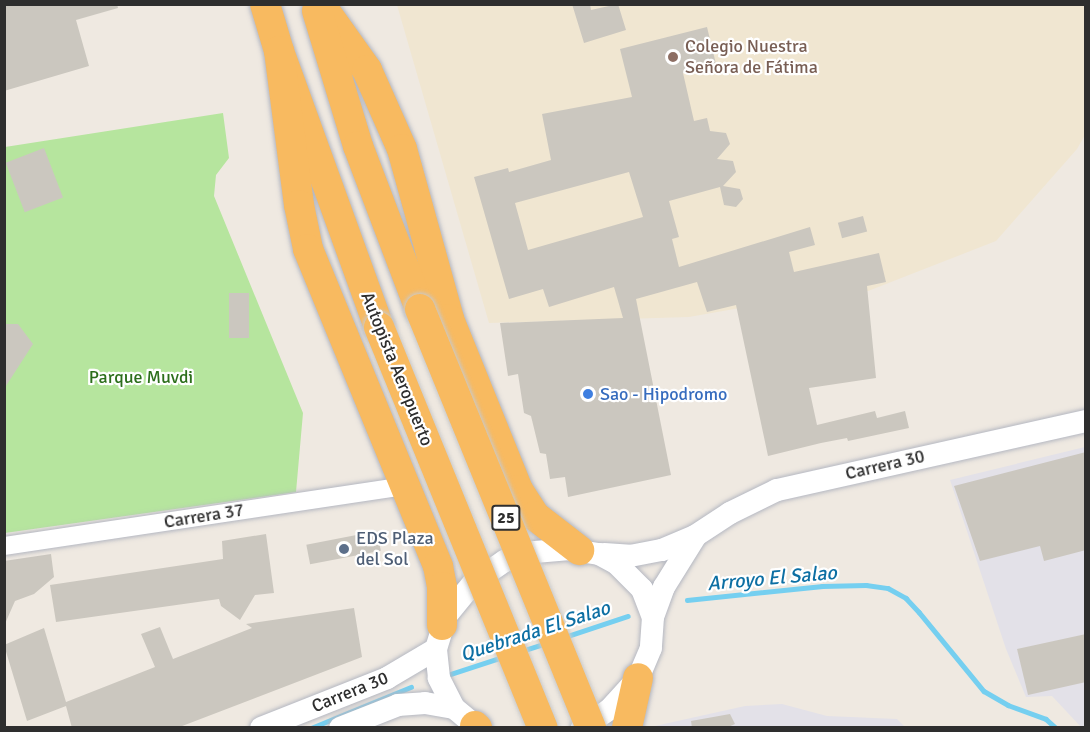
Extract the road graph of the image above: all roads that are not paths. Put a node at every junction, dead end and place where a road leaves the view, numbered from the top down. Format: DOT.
graph roads {
  1 [pos="265,4"];
  2 [pos="315,4"];
  3 [pos="320,4"];
  4 [pos="279,51"];
  5 [pos="1086,421"];
  6 [pos="404,486"];
  7 [pos="695,536"];
  8 [pos="4,546"];
  9 [pos="589,552"];
  10 [pos="653,617"];
  11 [pos="439,637"];
  12 [pos="638,678"];
  13 [pos="471,722"];
  14 [pos="261,728"];
  15 [pos="340,728"];
  16 [pos="543,728"];
  17 [pos="582,728"];
  18 [pos="591,728"];
  19 [pos="627,728"];
  1 -- 4 [label="highway, Autopista Aeropuerto / 25"];
  2 -- 18 [label="highway, 25, bridge"];
  3 -- 9 [label="highway"];
  4 -- 6 [label="highway"];
  4 -- 16 [label="highway, Autopista Aeropuerto / 25, bridge"];
  5 -- 7 [label="street, Carrera 30"];
  6 -- 8 [label="street, Carrera 37"];
  6 -- 11 [label="highway"];
  7 -- 9 [label="street, Carrera 30"];
  7 -- 10 [label="street, Carrera 30"];
  9 -- 10 [label="street"];
  9 -- 11 [label="street, Carrera 30"];
  10 -- 12 [label="street"];
  11 -- 13 [label="street"];
  11 -- 14 [label="street, Carrera 30"];
  12 -- 17 [label="street"];
  12 -- 19 [label="highway"];
  13 -- 15 [label="street, Carrera 30"];
}
